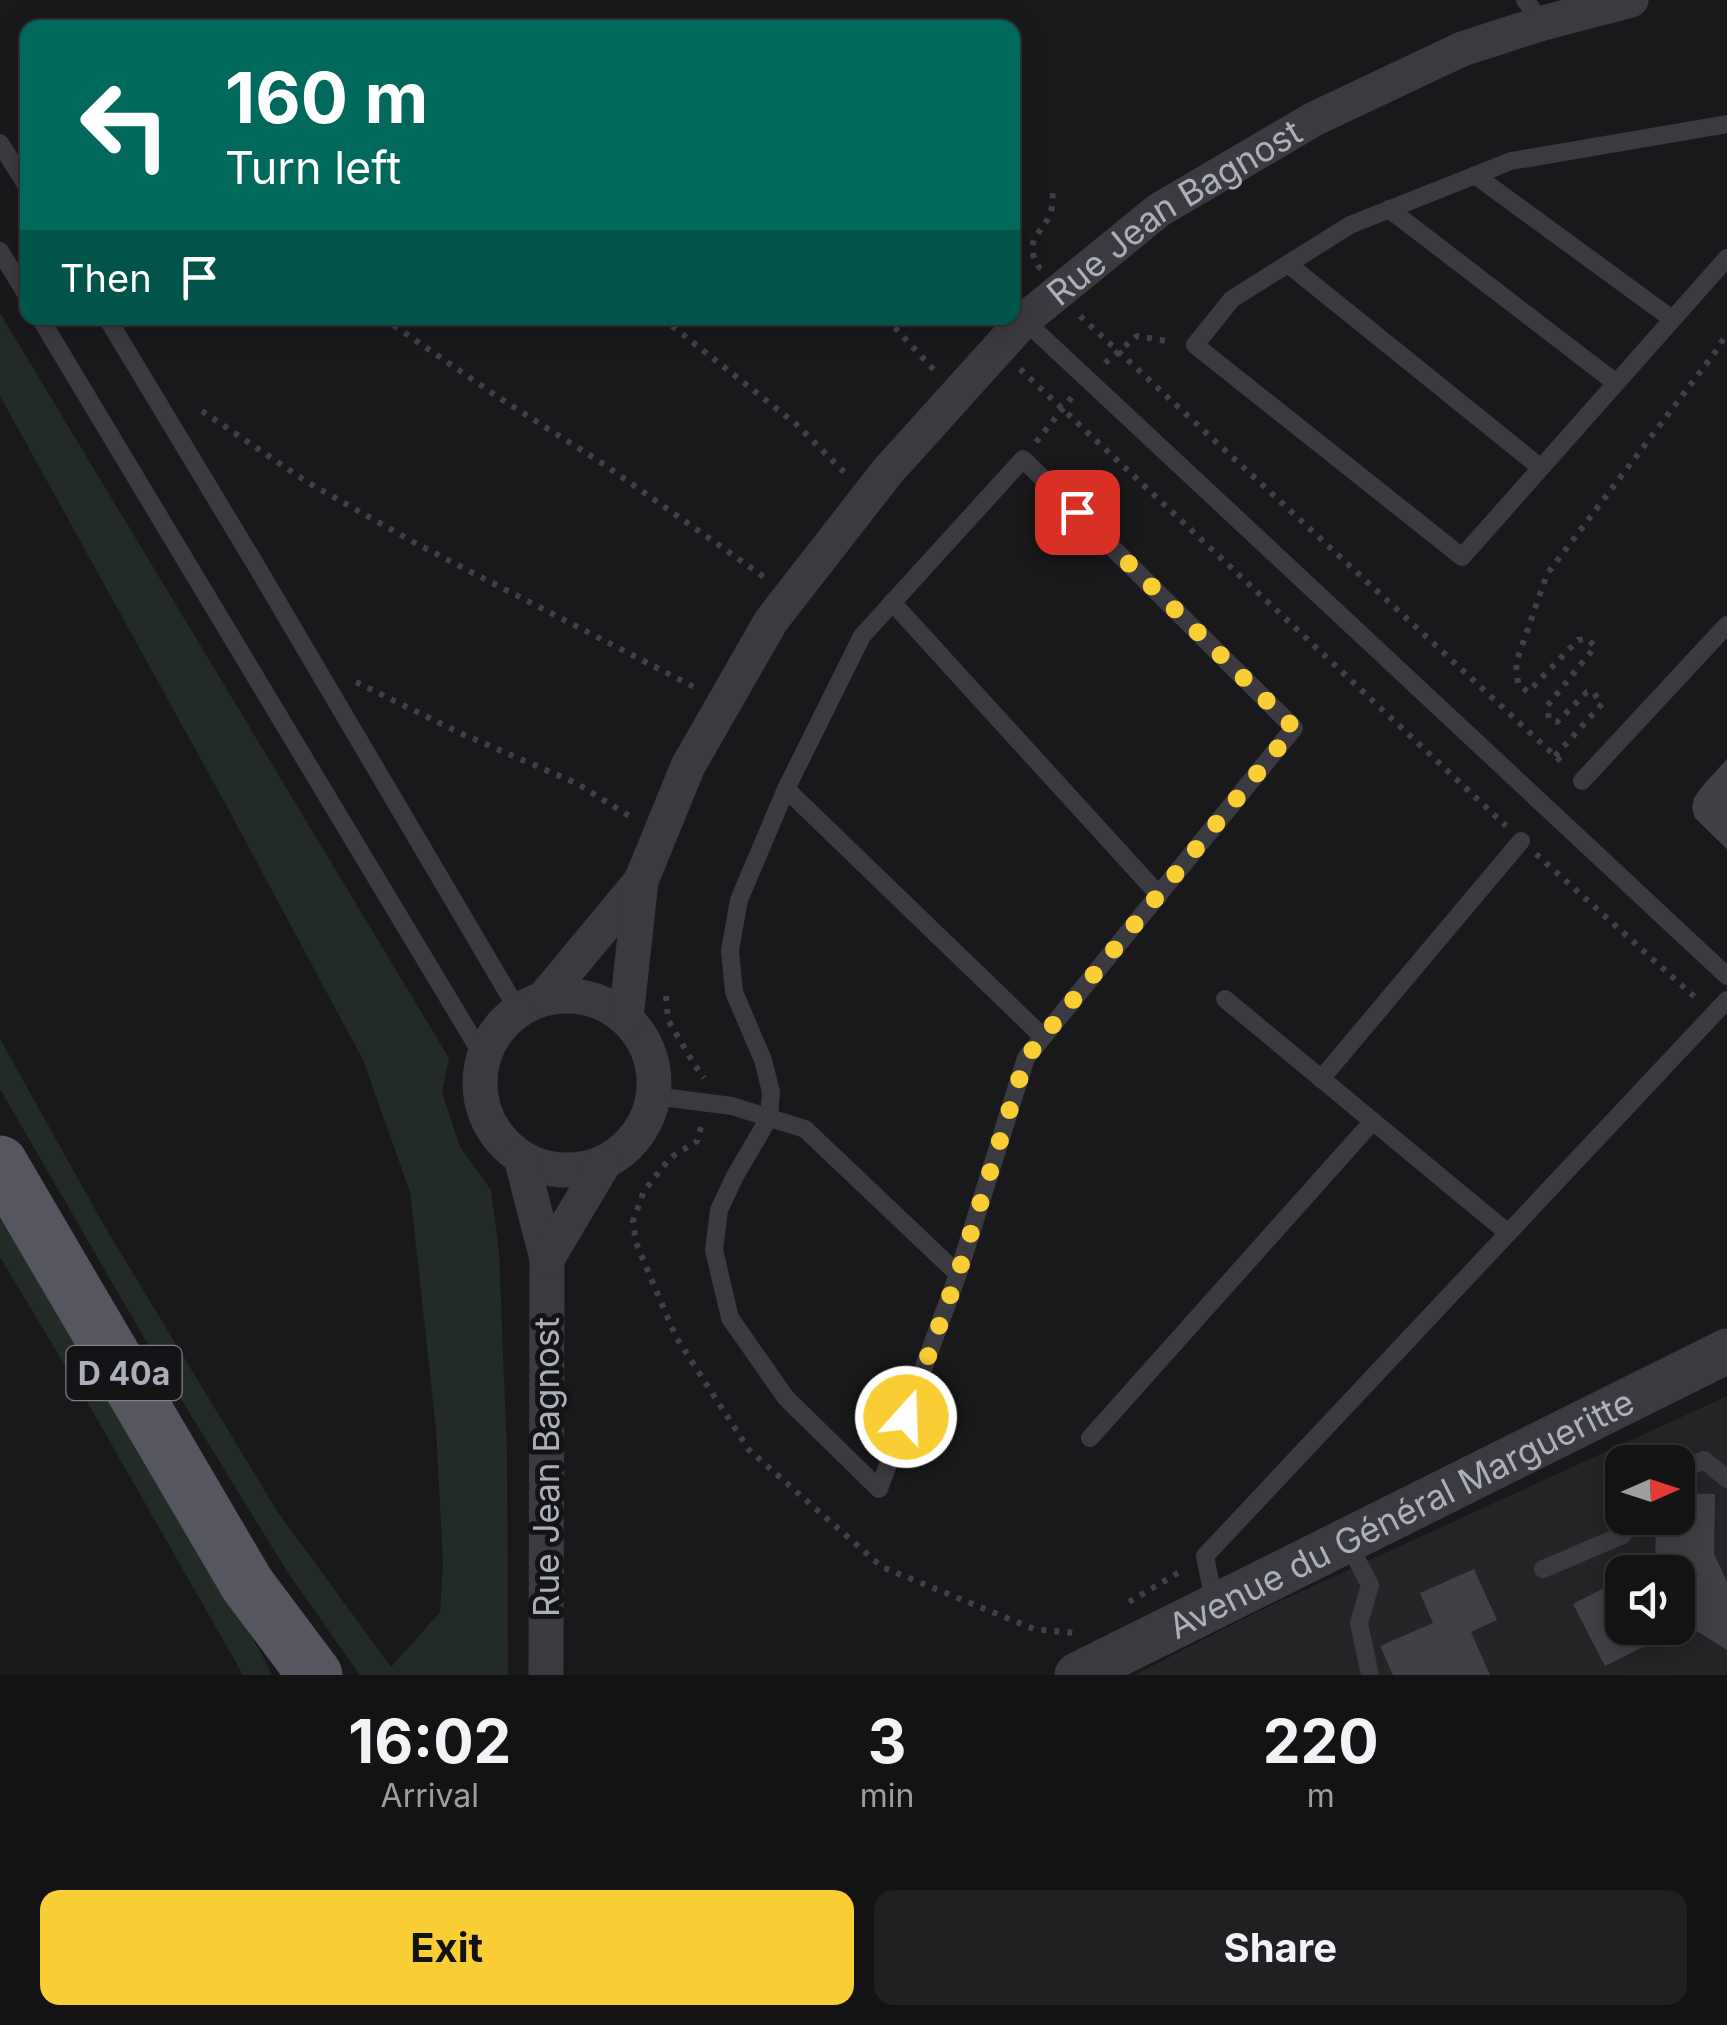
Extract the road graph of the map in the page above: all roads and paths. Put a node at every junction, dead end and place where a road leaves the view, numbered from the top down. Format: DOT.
graph roads {
  1 [pos="1631,0"];
  2 [pos="1534,12"];
  3 [pos="1727,124"];
  4 [pos="0,143"];
  5 [pos="20,175"];
  6 [pos="1475,175"];
  7 [pos="1053,193"];
  8 [pos="1389,209"];
  9 [pos="0,251"];
  10 [pos="1727,258"];
  11 [pos="1288,264"];
  12 [pos="1034,273"];
  13 [pos="20,284"];
  14 [pos="1672,319"];
  15 [pos="1024,320"];
  16 [pos="1020,324"];
  17 [pos="44,325"];
  18 [pos="111,325"];
  19 [pos="394,325"];
  20 [pos="671,325"];
  21 [pos="892,325"];
  22 [pos="1019,325"];
  23 [pos="1727,333"];
  24 [pos="934,370"];
  25 [pos="1616,383"];
  26 [pos="202,410"];
  27 [pos="1541,468"];
  28 [pos="846,474"];
  29 [pos="768,579"];
  30 [pos="892,602"];
  31 [pos="1727,625"];
  32 [pos="344,676"];
  33 [pos="698,689"];
  34 [pos="1555,756"];
  35 [pos="1582,780"];
  36 [pos="786,790"];
  37 [pos="632,818"];
  38 [pos="1521,840"];
  39 [pos="641,882"];
  40 [pos="1159,895"];
  41 [pos="634,949"];
  42 [pos="1727,976"];
  43 [pos="1225,999"];
  44 [pos="531,1004"];
  45 [pos="1720,1007"];
  46 [pos="626,1018"];
  47 [pos="1043,1037"];
  48 [pos="483,1056"];
  49 [pos="1321,1078"];
  50 [pos="654,1096"];
  51 [pos="708,1103"];
  52 [pos="769,1118"];
  53 [pos="1373,1122"];
  54 [pos="521,1158"];
  55 [pos="0,1163"];
  56 [pos="604,1163"];
  57 [pos="1508,1233"];
  58 [pos="547,1259"];
  59 [pos="958,1274"];
  60 [pos="1727,1351"];
  61 [pos="1090,1438"];
  62 [pos="1695,1464"];
  63 [pos="1727,1479"];
  64 [pos="1624,1535"];
  65 [pos="1346,1541"];
  66 [pos="1205,1556"];
  67 [pos="1543,1569"];
  68 [pos="247,1584"];
  69 [pos="1125,1604"];
  70 [pos="1215,1607"];
  71 [pos="1077,1654"];
  72 [pos="288,1675"];
  73 [pos="314,1675"];
  74 [pos="546,1675"];
  75 [pos="1370,1675"];
  1 -- 2 [label="street, Rue Jean Bagnost"];
  2 -- 15 [label="street, Rue Jean Bagnost"];
  3 -- 6 [label="lane"];
  4 -- 5 [label="lane"];
  6 -- 8 [label="lane"];
  6 -- 14 [label="lane"];
  7 -- 12 [label="path"];
  8 -- 11 [label="lane"];
  8 -- 25 [label="lane"];
  9 -- 13 [label="lane"];
  10 -- 14 [label="lane"];
  11 -- 27 [label="lane"];
  11 -- 27 [label="lane"];
  14 -- 25 [label="lane"];
  15 -- 16 [label="street, Rue Jean Bagnost"];
  15 -- 42 [label="lane"];
  17 -- 48 [label="lane"];
  18 -- 44 [label="lane"];
  19 -- 29 [label="path"];
  20 -- 28 [label="path"];
  21 -- 24 [label="path"];
  22 -- 39 [label="street, Rue Jean Bagnost"];
  23 -- 34 [label="path"];
  25 -- 27 [label="lane"];
  26 -- 33 [label="path"];
  30 -- 36 [label="lane"];
  30 -- 40 [label="lane"];
  30 -- 40 [label="lane"];
  31 -- 35 [label="lane"];
  32 -- 37 [label="path"];
  36 -- 47 [label="lane"];
  36 -- 52 [label="lane"];
  38 -- 45 [label="path"];
  38 -- 49 [label="lane"];
  39 -- 41 [label="street, Rue Jean Bagnost"];
  39 -- 44 [label="street, Rue Jean Bagnost"];
  40 -- 47 [label="lane"];
  41 -- 46 [label="street, Rue Jean Bagnost"];
  41 -- 51 [label="path"];
  43 -- 49 [label="lane"];
  44 -- 46 [label="street"];
  44 -- 48 [label="street, Rue Jean Bagnost"];
  45 -- 57 [label="lane"];
  46 -- 50 [label="street"];
  47 -- 59 [label="lane"];
  48 -- 54 [label="street, Rue Jean Bagnost"];
  49 -- 53 [label="lane"];
  50 -- 51 [label="lane"];
  50 -- 56 [label="street"];
  51 -- 52 [label="lane"];
  51 -- 71 [label="path"];
  52 -- 59 [label="lane"];
  52 -- 59 [label="lane"];
  53 -- 57 [label="lane"];
  53 -- 61 [label="lane"];
  54 -- 56 [label="street"];
  54 -- 58 [label="street, Rue Jean Bagnost"];
  55 -- 68 [label="main road, D 40a"];
  56 -- 58 [label="street"];
  57 -- 66 [label="lane"];
  58 -- 74 [label="street, Rue Jean Bagnost"];
  60 -- 65 [label="street, Avenue du Général Margueritte"];
  62 -- 63 [label="lane"];
  64 -- 67 [label="lane"];
  65 -- 70 [label="street, Avenue du Général Margueritte"];
  65 -- 75 [label="lane"];
  66 -- 69 [label="path"];
  66 -- 70 [label="lane"];
  68 -- 72 [label="main road, D 40a"];
  68 -- 73 [label="main road, D 40a"];
  70 -- 71 [label="street, Avenue du Général Margueritte"];
}
